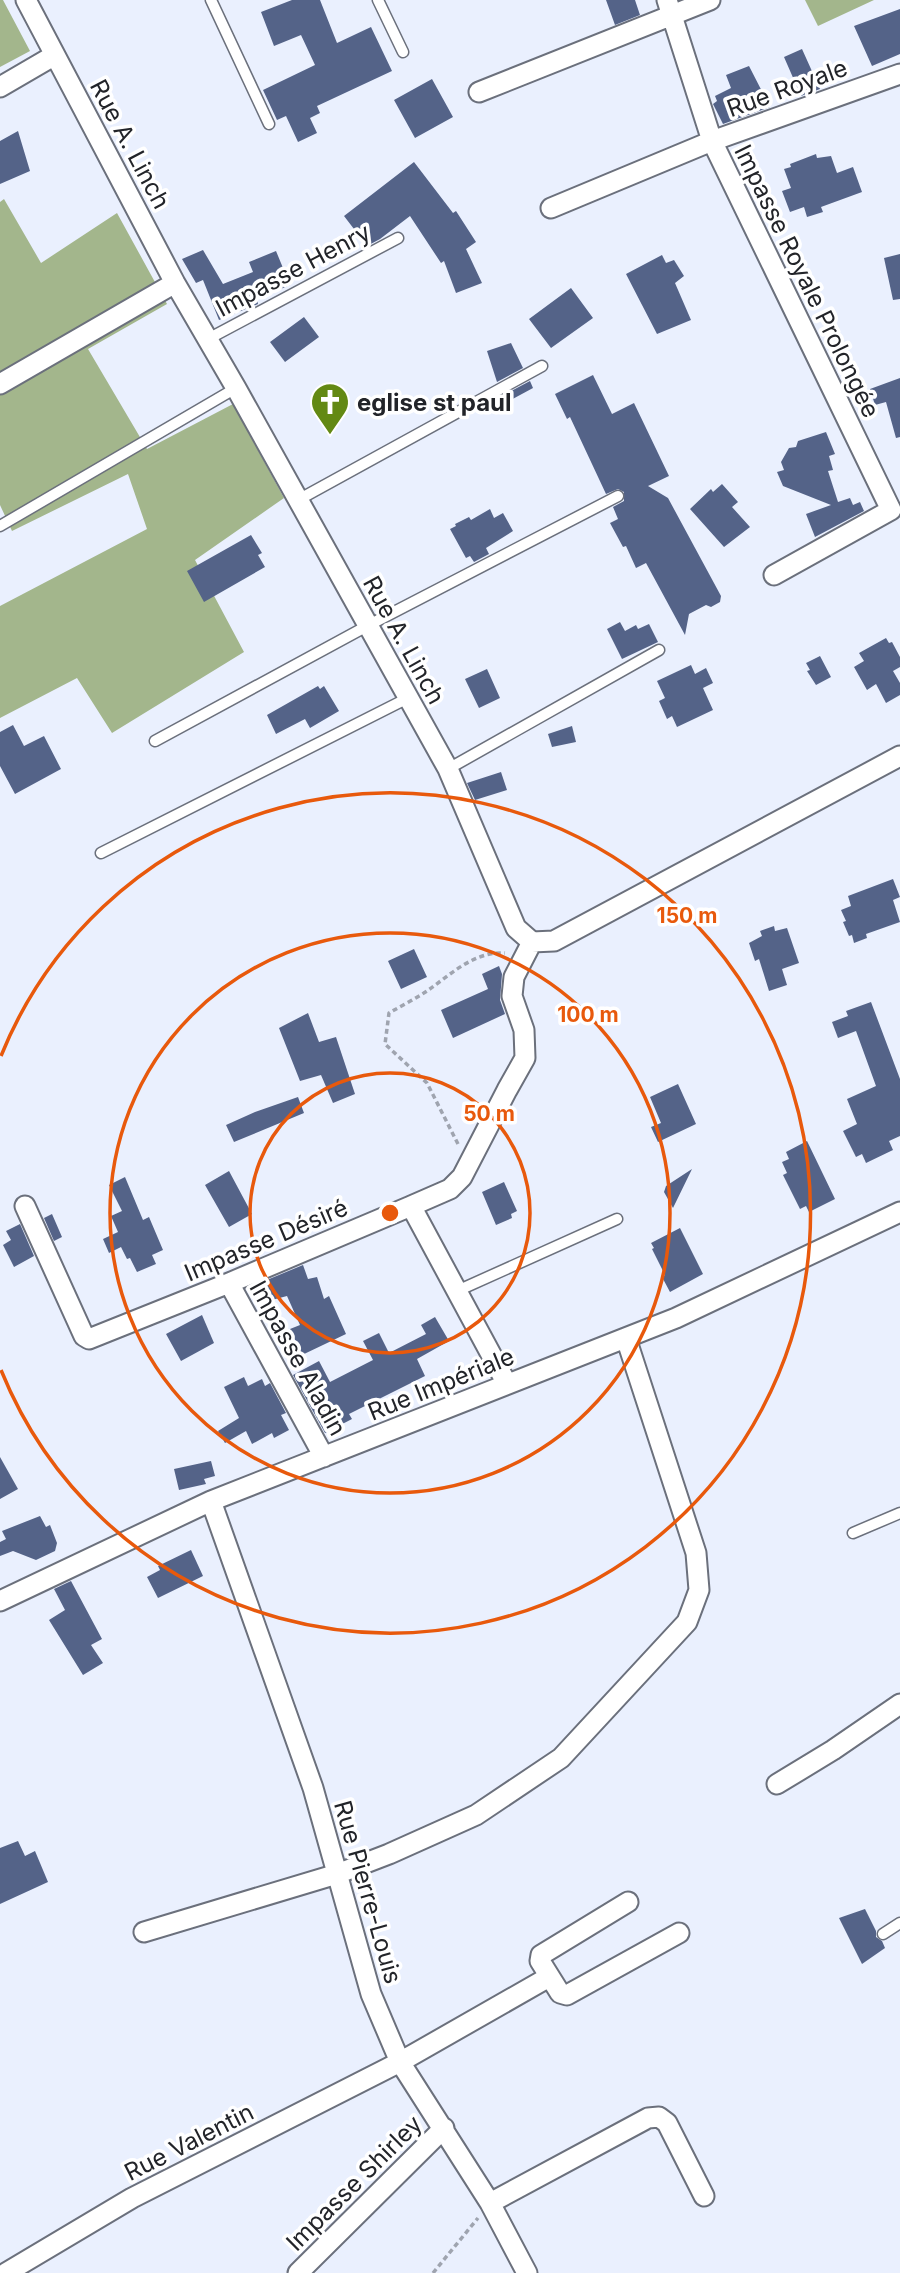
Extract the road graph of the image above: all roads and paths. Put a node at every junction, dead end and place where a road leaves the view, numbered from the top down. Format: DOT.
graph roads {
  1 [pos="26,0"];
  2 [pos="212,0"];
  3 [pos="378,0"];
  4 [pos="710,0"];
  5 [pos="670,8"];
  6 [pos="403,52"];
  7 [pos="55,55"];
  8 [pos="900,74"];
  9 [pos="0,87"];
  10 [pos="479,92"];
  11 [pos="269,124"];
  12 [pos="712,141"];
  13 [pos="551,208"];
  14 [pos="397,238"];
  15 [pos="175,283"];
  16 [pos="208,339"];
  17 [pos="542,366"];
  18 [pos="0,384"];
  19 [pos="236,388"];
  20 [pos="618,495"];
  21 [pos="298,500"];
  22 [pos="0,526"];
  23 [pos="774,575"];
  24 [pos="369,625"];
  25 [pos="659,650"];
  26 [pos="408,698"];
  27 [pos="155,741"];
  28 [pos="900,756"];
  29 [pos="448,769"];
  30 [pos="101,853"];
  31 [pos="529,948"];
  32 [pos="468,1165"];
  33 [pos="25,1206"];
  34 [pos="411,1206"];
  35 [pos="900,1212"];
  36 [pos="617,1219"];
  37 [pos="229,1283"];
  38 [pos="457,1291"];
  39 [pos="626,1338"];
  40 [pos="507,1384"];
  41 [pos="324,1457"];
  42 [pos="211,1501"];
  43 [pos="900,1513"];
  44 [pos="853,1533"];
  45 [pos="0,1601"];
  46 [pos="900,1704"];
  47 [pos="777,1784"];
  48 [pos="337,1874"];
  49 [pos="628,1902"];
  50 [pos="900,1923"];
  51 [pos="144,1932"];
  52 [pos="679,1933"];
  53 [pos="883,1934"];
  54 [pos="549,1977"];
  55 [pos="400,2062"];
  56 [pos="444,2128"];
  57 [pos="704,2196"];
  58 [pos="490,2203"];
  59 [pos="6,2273"];
  60 [pos="298,2273"];
  61 [pos="433,2273"];
  62 [pos="527,2273"];
  1 -- 7 [label="street, Rue A. Linch"];
  2 -- 11 [label="lane"];
  3 -- 6 [label="lane"];
  4 -- 5 [label="street"];
  5 -- 10 [label="street"];
  5 -- 12 [label="street, Rue Royale"];
  7 -- 9 [label="street"];
  7 -- 15 [label="street, Rue A. Linch"];
  8 -- 12 [label="street, Rue Royale"];
  12 -- 13 [label="street"];
  12 -- 23 [label="street, Impasse Royale Prolongée"];
  14 -- 16 [label="lane, Impasse Henry"];
  15 -- 16 [label="street, Rue A. Linch"];
  15 -- 18 [label="street"];
  16 -- 19 [label="street, Rue A. Linch"];
  17 -- 21 [label="lane"];
  19 -- 21 [label="street, Rue A. Linch"];
  19 -- 22 [label="lane"];
  20 -- 24 [label="lane"];
  21 -- 24 [label="street, Rue A. Linch"];
  24 -- 26 [label="street, Rue A. Linch"];
  24 -- 27 [label="lane"];
  25 -- 29 [label="lane"];
  26 -- 29 [label="street, Rue A. Linch"];
  26 -- 30 [label="lane"];
  28 -- 31 [label="street"];
  29 -- 31 [label="street, Rue A. Linch"];
  31 -- 32 [label="street, Impasse Désiré"];
  31 -- 32 [label="path"];
  32 -- 34 [label="street, Impasse Désiré"];
  33 -- 37 [label="street, Impasse Désiré"];
  34 -- 37 [label="street, Impasse Désiré"];
  34 -- 38 [label="street"];
  35 -- 39 [label="street, Rue Impériale"];
  36 -- 38 [label="lane"];
  37 -- 41 [label="street, Impasse Aladin"];
  38 -- 40 [label="street"];
  39 -- 40 [label="street, Rue Impériale"];
  39 -- 48 [label="street"];
  40 -- 41 [label="street, Rue Impériale"];
  41 -- 42 [label="street, Rue Impériale"];
  42 -- 45 [label="street, Rue Impériale"];
  42 -- 48 [label="street, Rue Pierre-Louis"];
  43 -- 44 [label="lane"];
  46 -- 47 [label="street"];
  48 -- 51 [label="street"];
  48 -- 55 [label="street, Rue Pierre-Louis"];
  49 -- 54 [label="street"];
  50 -- 53 [label="lane"];
  52 -- 54 [label="street"];
  54 -- 55 [label="street, Rue Valentin"];
  55 -- 56 [label="street, Rue Pierre-Louis"];
  55 -- 59 [label="street, Rue Valentin"];
  56 -- 58 [label="street, Rue Pierre-Louis"];
  56 -- 60 [label="street, Impasse Shirley"];
  57 -- 58 [label="street"];
  58 -- 61 [label="path"];
  58 -- 62 [label="street, Rue Pierre-Louis"];
}
